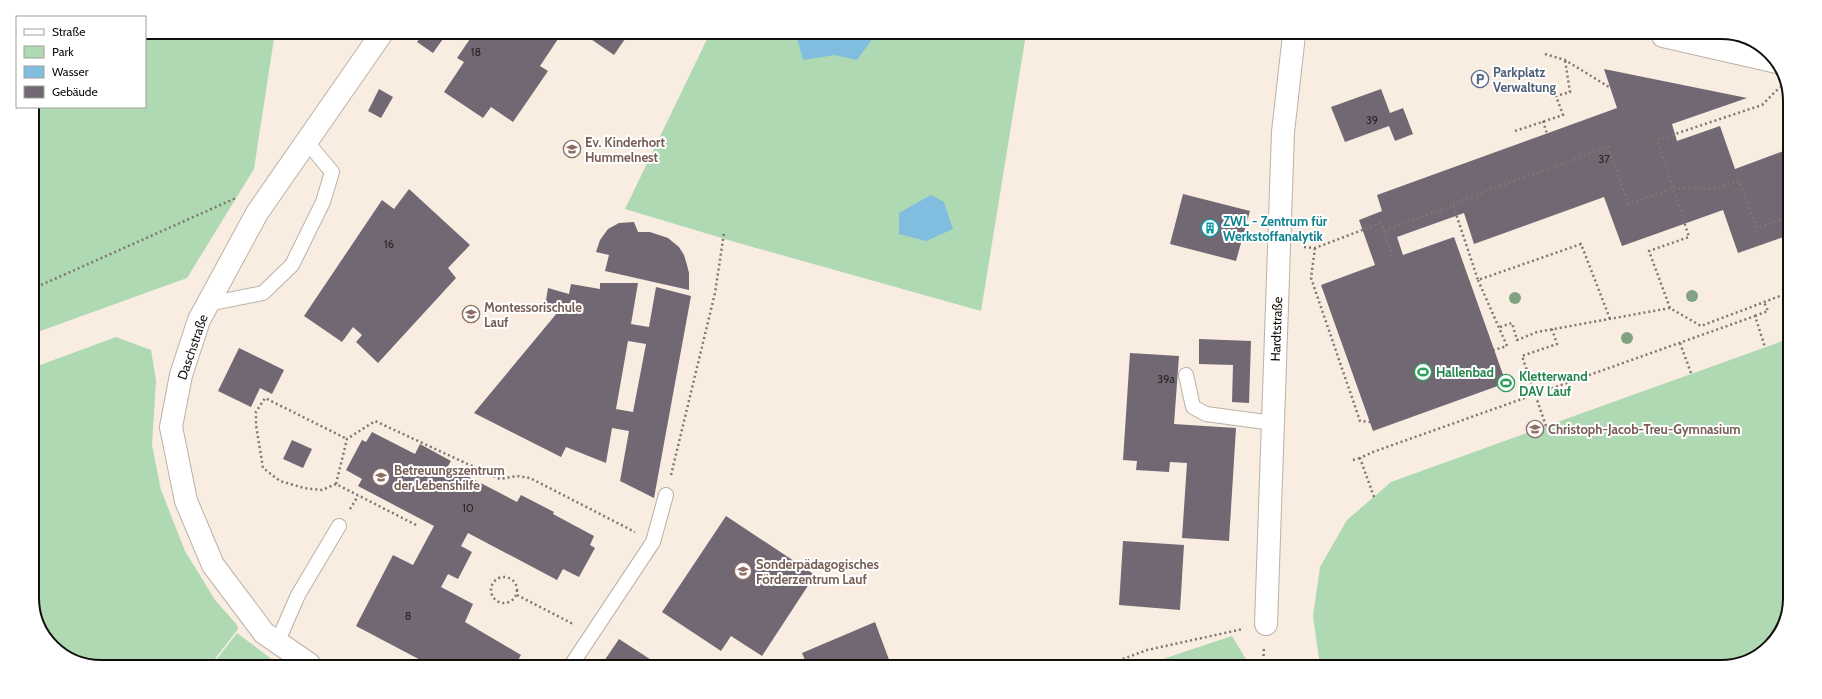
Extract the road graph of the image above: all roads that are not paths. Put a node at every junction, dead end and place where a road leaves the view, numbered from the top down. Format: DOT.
graph roads {
  1 [pos="378,39"];
  2 [pos="1294,39"];
  3 [pos="1676,39"];
  4 [pos="1767,60"];
  5 [pos="307,142"];
  6 [pos="208,304"];
  7 [pos="1186,375"];
  8 [pos="1273,423"];
  9 [pos="666,494"];
  10 [pos="339,526"];
  11 [pos="1266,624"];
  12 [pos="276,643"];
  13 [pos="303,660"];
  14 [pos="575,660"];
  1 -- 5 [label="street, Daschstraße"];
  2 -- 8 [label="street, Hardtstraße"];
  3 -- 4 [label="street"];
  5 -- 6 [label="street, Daschstraße"];
  5 -- 6 [label="lane"];
  6 -- 12 [label="street, Daschstraße"];
  7 -- 8 [label="lane"];
  8 -- 11 [label="street, Hardtstraße"];
  9 -- 14 [label="lane"];
  10 -- 12 [label="lane"];
  12 -- 13 [label="street, Daschstraße"];
}
